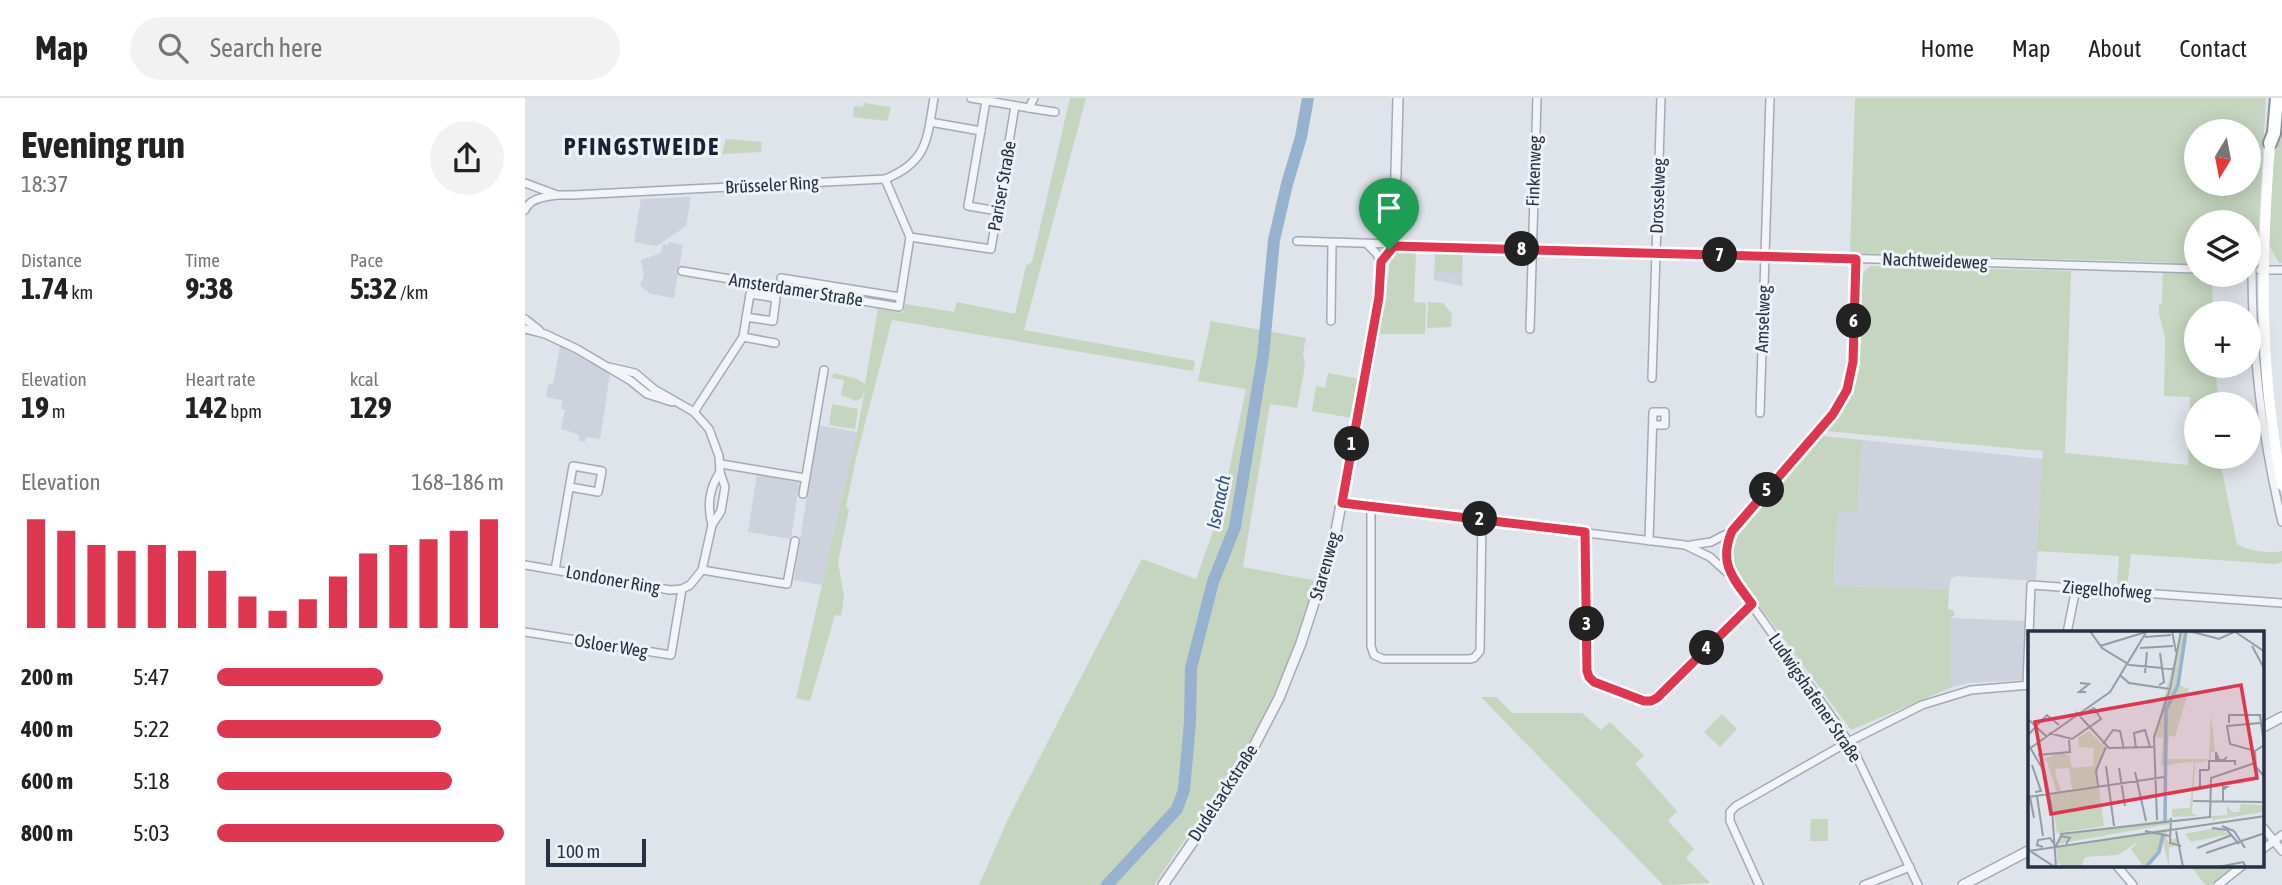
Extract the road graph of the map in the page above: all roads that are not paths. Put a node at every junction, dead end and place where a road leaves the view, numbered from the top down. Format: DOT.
graph roads {
  1 [pos="934,98"];
  2 [pos="971,98"];
  3 [pos="1034,98"];
  4 [pos="1398,98"];
  5 [pos="1537,98"];
  6 [pos="1661,98"];
  7 [pos="1770,98"];
  8 [pos="2269,98"];
  9 [pos="2277,98"];
  10 [pos="986,101"];
  11 [pos="1015,106"];
  12 [pos="1029,108"];
  13 [pos="1055,112"];
  14 [pos="930,122"];
  15 [pos="981,131"];
  16 [pos="2270,143"];
  17 [pos="885,179"];
  18 [pos="525,183"];
  19 [pos="536,189"];
  20 [pos="557,195"];
  21 [pos="537,198"];
  22 [pos="526,206"];
  23 [pos="998,212"];
  24 [pos="2261,214"];
  25 [pos="911,237"];
  26 [pos="1297,241"];
  27 [pos="1332,244"];
  28 [pos="1367,245"];
  29 [pos="1394,246"];
  30 [pos="1532,249"];
  31 [pos="1656,253"];
  32 [pos="1765,257"];
  33 [pos="1856,259"];
  34 [pos="1381,262"];
  35 [pos="2184,269"];
  36 [pos="2261,270"];
  37 [pos="682,271"];
  38 [pos="2282,271"];
  39 [pos="781,278"];
  40 [pos="2253,287"];
  41 [pos="2256,287"];
  42 [pos="901,297"];
  43 [pos="746,317"];
  44 [pos="525,319"];
  45 [pos="1331,321"];
  46 [pos="525,328"];
  47 [pos="1530,329"];
  48 [pos="545,334"];
  49 [pos="743,337"];
  50 [pos="775,343"];
  51 [pos="824,370"];
  52 [pos="1652,378"];
  53 [pos="694,412"];
  54 [pos="1760,413"];
  55 [pos="1653,425"];
  56 [pos="721,464"];
  57 [pos="720,472"];
  58 [pos="805,478"];
  59 [pos="2282,485"];
  60 [pos="570,487"];
  61 [pos="803,494"];
  62 [pos="1342,503"];
  63 [pos="1371,506"];
  64 [pos="1482,519"];
  65 [pos="2282,522"];
  66 [pos="712,525"];
  67 [pos="1732,531"];
  68 [pos="1585,532"];
  69 [pos="795,541"];
  70 [pos="1649,541"];
  71 [pos="1685,545"];
  72 [pos="525,565"];
  73 [pos="555,570"];
  74 [pos="702,570"];
  75 [pos="1731,576"];
  76 [pos="2076,588"];
  77 [pos="682,589"];
  78 [pos="2282,603"];
  79 [pos="1752,604"];
  80 [pos="2030,631"];
  81 [pos="2067,631"];
  82 [pos="525,632"];
  83 [pos="2028,685"];
  84 [pos="1279,698"];
  85 [pos="2282,717"];
  86 [pos="2265,726"];
  87 [pos="1848,742"];
  88 [pos="2265,830"];
  89 [pos="2282,835"];
  90 [pos="2273,840"];
  91 [pos="2265,847"];
  92 [pos="2028,851"];
  93 [pos="2282,851"];
  94 [pos="1910,867"];
  95 [pos="2119,868"];
  96 [pos="2239,868"];
  97 [pos="1163,885"];
  98 [pos="1759,885"];
  99 [pos="1864,885"];
  100 [pos="1919,885"];
  101 [pos="1963,885"];
  102 [pos="2133,885"];
  103 [pos="2218,885"];
  1 -- 14 [label="street, Brüsseler Ring"];
  2 -- 10 [label="street"];
  3 -- 12 [label="street"];
  4 -- 29 [label="street"];
  5 -- 30 [label="street, Finkenweg"];
  6 -- 31 [label="street, Drosselweg"];
  7 -- 32 [label="street, Amselweg"];
  8 -- 16 [label="highway"];
  9 -- 16 [label="highway"];
  10 -- 11 [label="street"];
  10 -- 15 [label="street"];
  11 -- 12 [label="street"];
  11 -- 23 [label="street, Pariser Straße"];
  12 -- 13 [label="street"];
  14 -- 15 [label="street"];
  14 -- 17 [label="street, Brüsseler Ring"];
  15 -- 23 [label="street"];
  16 -- 24 [label="main road"];
  17 -- 20 [label="street, Brüsseler Ring"];
  17 -- 25 [label="street"];
  18 -- 19 [label="street, Brüsseler Ring"];
  19 -- 20 [label="street, Brüsseler Ring"];
  19 -- 21 [label="street"];
  20 -- 21 [label="street, Brüsseler Ring"];
  21 -- 22 [label="street"];
  23 -- 25 [label="street, Pariser Straße"];
  25 -- 42 [label="street"];
  26 -- 27 [label="street, Nachtweideweg"];
  27 -- 28 [label="street, Nachtweideweg"];
  27 -- 45 [label="street"];
  28 -- 29 [label="street, Nachtweideweg"];
  28 -- 34 [label="street"];
  29 -- 30 [label="street, Nachtweideweg"];
  29 -- 34 [label="street"];
  30 -- 31 [label="street, Nachtweideweg"];
  30 -- 47 [label="street, Finkenweg"];
  31 -- 32 [label="street, Nachtweideweg"];
  31 -- 52 [label="street, Drosselweg"];
  32 -- 33 [label="street, Nachtweideweg"];
  32 -- 54 [label="street, Amselweg"];
  33 -- 35 [label="street, Nachtweideweg"];
  33 -- 67 [label="street"];
  34 -- 62 [label="street, Starenweg"];
  36 -- 38 [label="street"];
  37 -- 42 [label="street, Amsterdamer Straße"];
  39 -- 42 [label="street, Amsterdamer Straße"];
  40 -- 65 [label="street"];
  41 -- 59 [label="main road"];
  43 -- 43 [label="street"];
  43 -- 49 [label="street"];
  44 -- 48 [label="street"];
  46 -- 48 [label="street"];
  48 -- 53 [label="street"];
  49 -- 50 [label="street"];
  49 -- 53 [label="street"];
  51 -- 58 [label="street"];
  53 -- 56 [label="street"];
  55 -- 70 [label="street"];
  56 -- 57 [label="street"];
  56 -- 58 [label="street"];
  57 -- 66 [label="street"];
  57 -- 66 [label="street"];
  58 -- 61 [label="street"];
  60 -- 60 [label="street"];
  60 -- 73 [label="street, Londoner Ring"];
  62 -- 63 [label="street, Ludwigshafener Straße"];
  62 -- 84 [label="street, Starenweg"];
  63 -- 64 [label="street, Ludwigshafener Straße"];
  63 -- 64 [label="street"];
  64 -- 68 [label="street, Ludwigshafener Straße"];
  66 -- 74 [label="street"];
  67 -- 71 [label="street"];
  67 -- 75 [label="street"];
  68 -- 70 [label="street, Ludwigshafener Straße"];
  68 -- 79 [label="street"];
  69 -- 74 [label="street"];
  70 -- 71 [label="street, Ludwigshafener Straße"];
  71 -- 75 [label="street, Ludwigshafener Straße"];
  72 -- 73 [label="street, Londoner Ring"];
  73 -- 77 [label="street, Londoner Ring"];
  74 -- 77 [label="street, Londoner Ring"];
  75 -- 79 [label="street, Ludwigshafener Straße"];
  76 -- 78 [label="street, Ziegelhofweg"];
  76 -- 80 [label="street, Ziegelhofweg"];
  76 -- 81 [label="street"];
  77 -- 82 [label="street, Osloer Weg"];
  79 -- 87 [label="street, Ludwigshafener Straße"];
  83 -- 87 [label="street"];
  84 -- 97 [label="street, Dudelsackstraße"];
  85 -- 86 [label="street"];
  87 -- 94 [label="street, Ludwigshafener Straße"];
  87 -- 98 [label="street"];
  88 -- 90 [label="street"];
  89 -- 90 [label="street"];
  90 -- 91 [label="street"];
  90 -- 93 [label="street"];
  92 -- 101 [label="street"];
  94 -- 99 [label="street"];
  94 -- 100 [label="street, Ludwigshafener Straße"];
  95 -- 102 [label="street"];
  96 -- 103 [label="street"];
}
